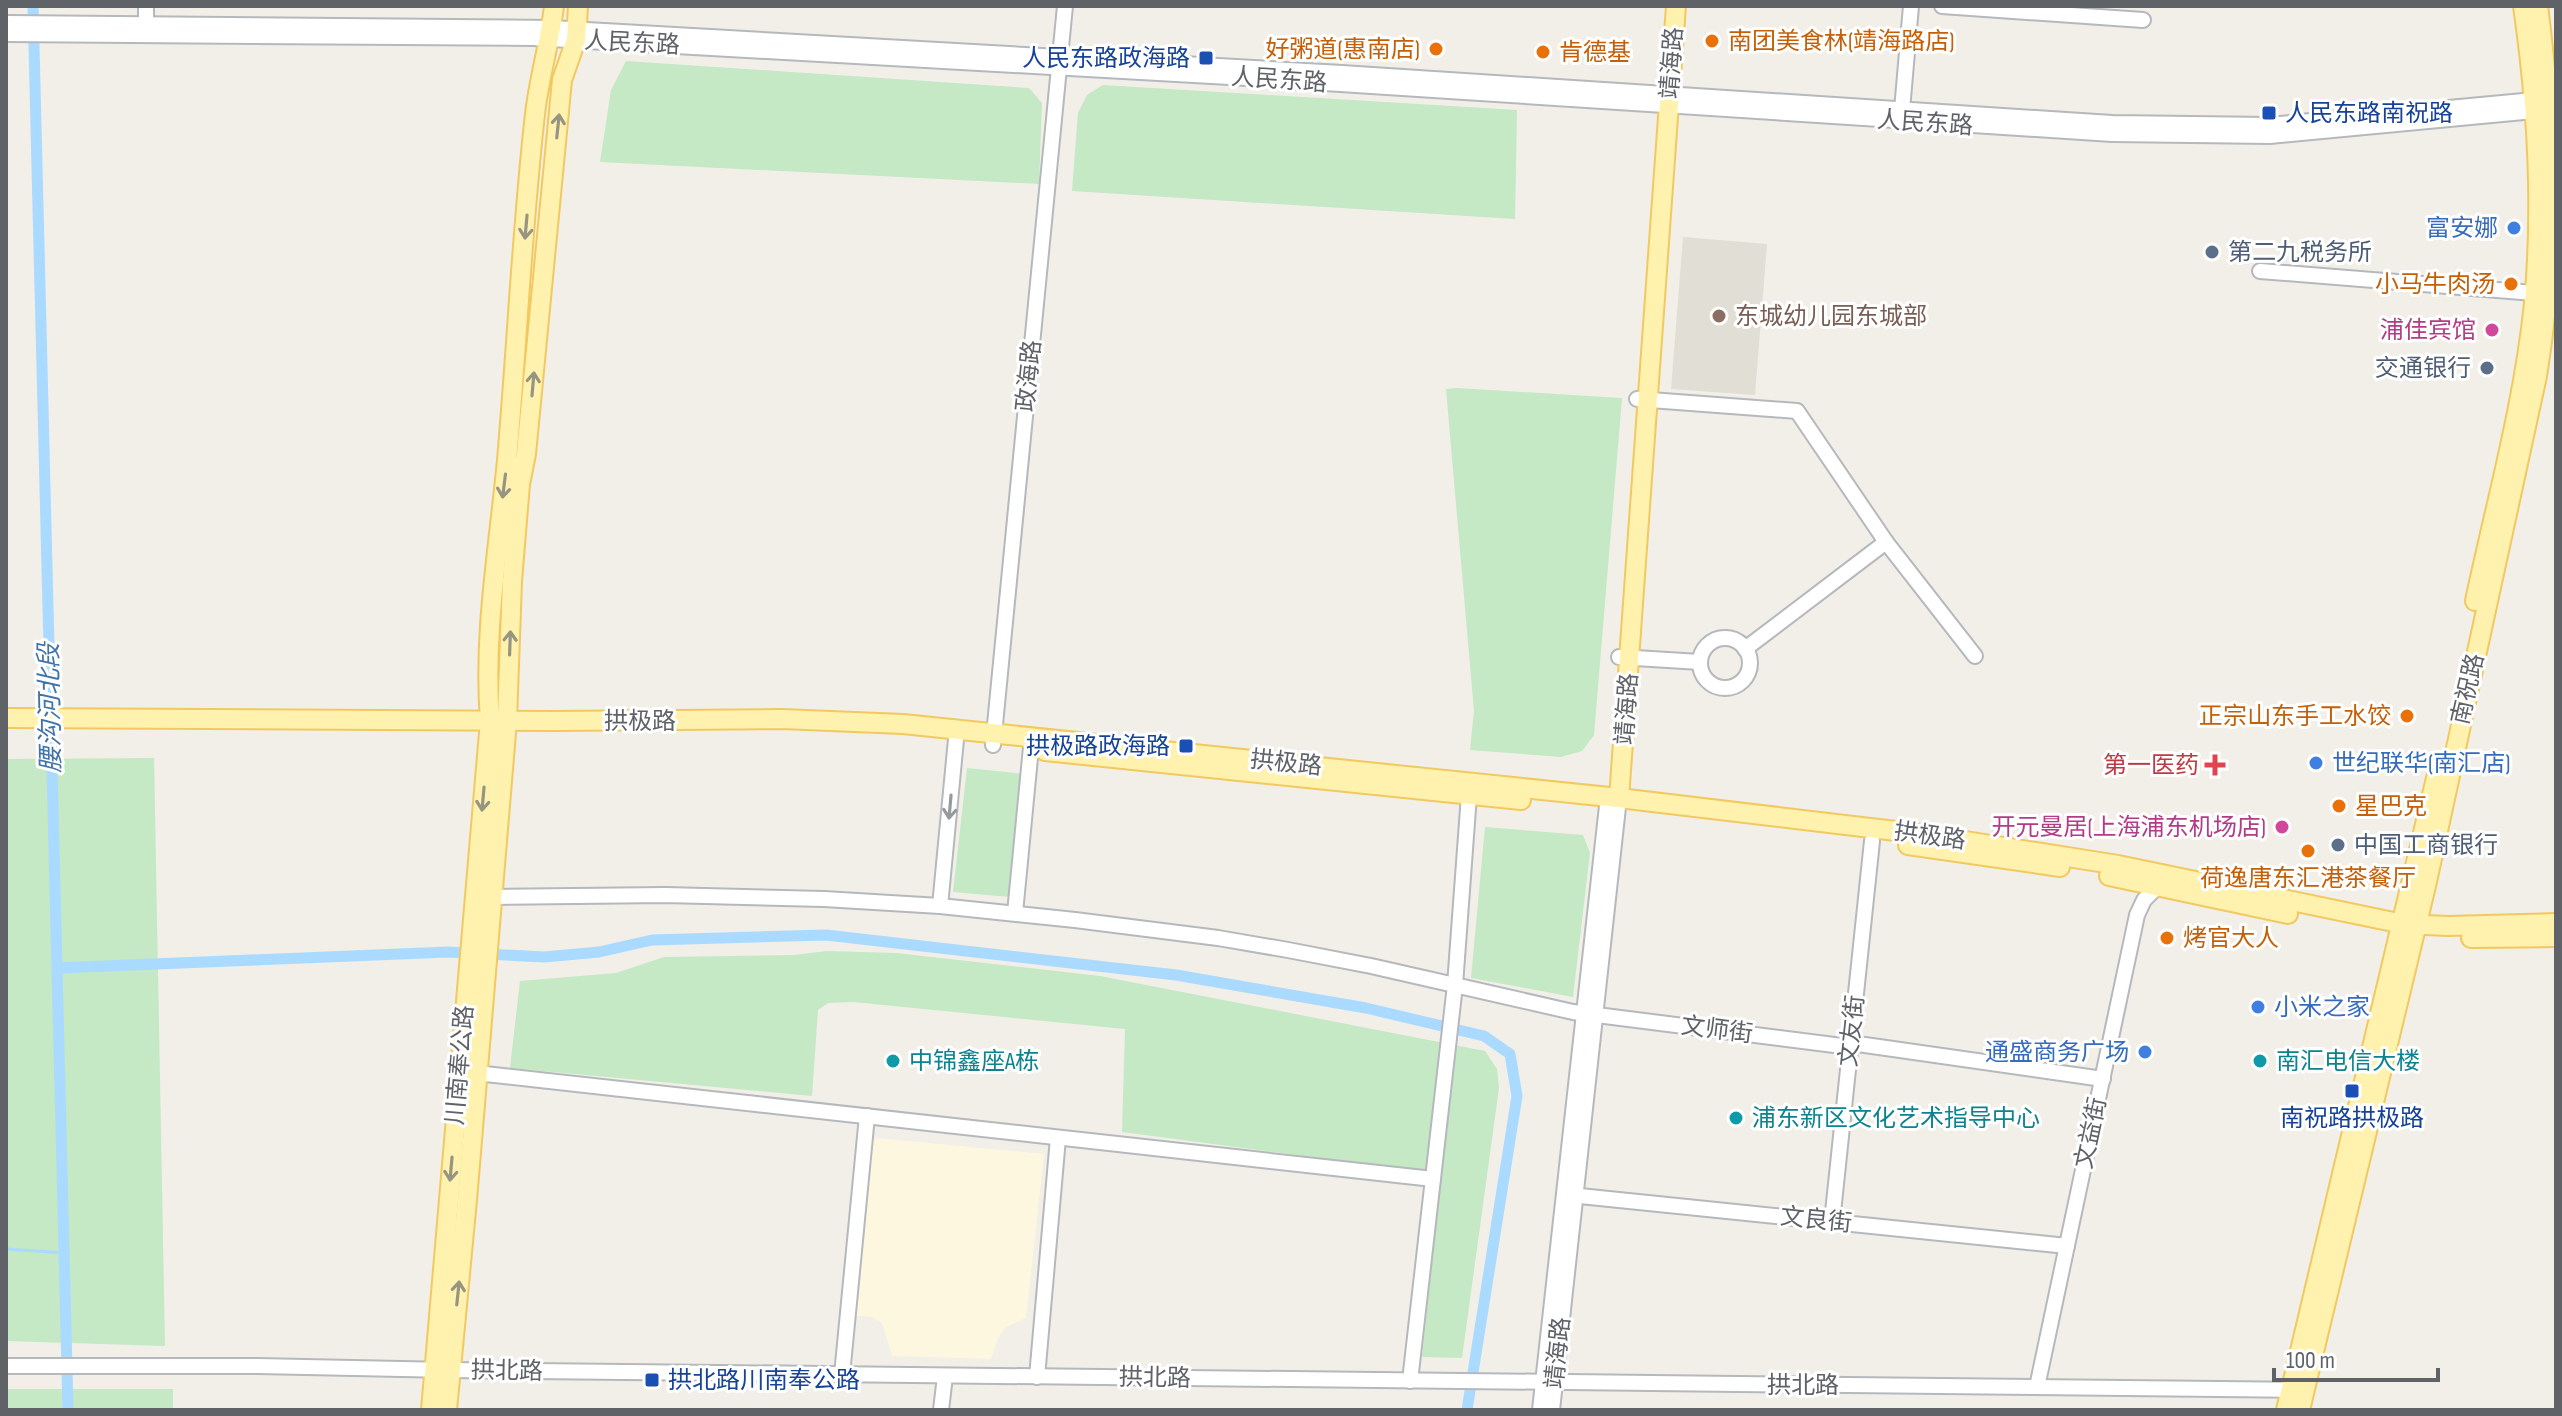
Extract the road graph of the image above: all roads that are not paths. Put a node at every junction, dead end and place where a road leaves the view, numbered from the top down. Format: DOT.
graph roads {
  1 [pos="146,6"];
  2 [pos="554,6"];
  3 [pos="578,6"];
  4 [pos="1065,6"];
  5 [pos="1664,6"];
  6 [pos="1676,6"];
  7 [pos="1911,6"];
  8 [pos="1942,6"];
  9 [pos="2523,6"];
  10 [pos="2538,6"];
  11 [pos="2143,20"];
  12 [pos="9,28"];
  13 [pos="146,29"];
  14 [pos="551,34"];
  15 [pos="577,35"];
  16 [pos="1059,62"];
  17 [pos="1663,100"];
  18 [pos="2543,104"];
  19 [pos="1902,110"];
  20 [pos="2556,141"];
  21 [pos="2550,163"];
  22 [pos="2260,271"];
  23 [pos="2543,281"];
  24 [pos="1643,398"];
  25 [pos="1886,542"];
  26 [pos="1745,649"];
  27 [pos="1975,656"];
  28 [pos="1624,658"];
  29 [pos="1700,662"];
  30 [pos="6,718"];
  31 [pos="30,724"];
  32 [pos="498,727"];
  33 [pos="6,730"];
  34 [pos="956,735"];
  35 [pos="993,739"];
  36 [pos="1031,743"];
  37 [pos="1469,795"];
  38 [pos="1613,804"];
  39 [pos="1872,841"];
  40 [pos="2158,886"];
  41 [pos="492,897"];
  42 [pos="940,906"];
  43 [pos="1015,913"];
  44 [pos="2556,923"];
  45 [pos="2408,931"];
  46 [pos="480,933"];
  47 [pos="2556,937"];
  48 [pos="476,980"];
  49 [pos="1455,985"];
  50 [pos="1590,1014"];
  51 [pos="1850,1045"];
  52 [pos="476,1073"];
  53 [pos="2103,1079"];
  54 [pos="867,1116"];
  55 [pos="1058,1138"];
  56 [pos="1433,1179"];
  57 [pos="1570,1195"];
  58 [pos="1832,1222"];
  59 [pos="2067,1246"];
  60 [pos="6,1366"];
  61 [pos="442,1370"];
  62 [pos="842,1375"];
  63 [pos="945,1376"];
  64 [pos="1037,1377"];
  65 [pos="1410,1381"];
  66 [pos="1549,1382"];
  67 [pos="2037,1387"];
  68 [pos="2298,1390"];
  69 [pos="431,1410"];
  70 [pos="447,1410"];
  71 [pos="941,1410"];
  72 [pos="1540,1410"];
  73 [pos="1552,1410"];
  74 [pos="2286,1410"];
  75 [pos="2300,1410"];
  1 -- 13 [label="street"];
  2 -- 14 [label="main road"];
  3 -- 15 [label="main road"];
  4 -- 16 [label="street, 政海路"];
  5 -- 17 [label="main road, 靖海路"];
  6 -- 17 [label="main road, 靖海路"];
  7 -- 19 [label="street"];
  8 -- 11 [label="street"];
  9 -- 18 [label="main road, 南祝路"];
  10 -- 18 [label="main road, 南祝路"];
  12 -- 13 [label="street, 人民东路"];
  13 -- 14 [label="street, 人民东路"];
  14 -- 15 [label="street, 人民东路"];
  14 -- 32 [label="main road, one-way"];
  15 -- 16 [label="street, 人民东路"];
  32 -- 15 [label="main road, one-way"];
  16 -- 17 [label="street, 人民东路"];
  16 -- 35 [label="street, 政海路"];
  17 -- 18 [label="street, 人民东路"];
  17 -- 19 [label="street, 人民东路"];
  17 -- 24 [label="main road, 靖海路"];
  18 -- 19 [label="street, 人民东路"];
  18 -- 21 [label="main road, 南祝路"];
  18 -- 23 [label="main road, 南祝路"];
  20 -- 21 [label="main road"];
  21 -- 23 [label="main road, 南祝路"];
  22 -- 23 [label="street"];
  23 -- 45 [label="main road, 南祝路"];
  24 -- 25 [label="street"];
  24 -- 28 [label="main road, 靖海路"];
  25 -- 26 [label="street"];
  25 -- 27 [label="street"];
  26 -- 29 [label="street"];
  26 -- 29 [label="street"];
  28 -- 29 [label="street"];
  28 -- 38 [label="main road, 靖海路"];
  30 -- 31 [label="main road, 拱极路"];
  31 -- 32 [label="main road, 拱极路"];
  31 -- 33 [label="main road, 拱极路"];
  32 -- 34 [label="main road, 拱极路"];
  32 -- 41 [label="main road, 川南奉公路"];
  32 -- 46 [label="main road, 川南奉公路, one-way"];
  34 -- 35 [label="main road, 拱极路"];
  34 -- 42 [label="street, one-way"];
  35 -- 36 [label="main road, 拱极路"];
  36 -- 37 [label="main road, 拱极路"];
  36 -- 38 [label="main road, 拱极路"];
  36 -- 43 [label="street"];
  37 -- 38 [label="main road, 拱极路"];
  37 -- 49 [label="street"];
  38 -- 39 [label="main road, 拱极路"];
  38 -- 45 [label="main road, 拱极路"];
  38 -- 50 [label="street, 靖海路"];
  39 -- 40 [label="main road, 拱极路"];
  39 -- 51 [label="street, 文友街"];
  40 -- 45 [label="main road, 拱极路"];
  40 -- 53 [label="street, 文益街"];
  41 -- 42 [label="street, 文师街"];
  41 -- 46 [label="main road, 川南奉公路"];
  42 -- 43 [label="street, 文师街"];
  43 -- 49 [label="street, 文师街"];
  44 -- 45 [label="main road, 拱极路"];
  45 -- 47 [label="main road, 拱极路"];
  45 -- 68 [label="main road, 南祝路"];
  46 -- 48 [label="main road, 川南奉公路"];
  48 -- 52 [label="main road, 川南奉公路"];
  48 -- 61 [label="main road, 川南奉公路, one-way"];
  49 -- 50 [label="street, 文师街"];
  49 -- 56 [label="street"];
  50 -- 51 [label="street, 文师街"];
  50 -- 57 [label="street, 靖海路"];
  51 -- 53 [label="street, 文师街"];
  51 -- 58 [label="street, 文友街"];
  52 -- 54 [label="street"];
  61 -- 52 [label="main road, 川南奉公路, one-way"];
  53 -- 59 [label="street, 文益街"];
  54 -- 55 [label="street"];
  54 -- 62 [label="street"];
  55 -- 56 [label="street"];
  55 -- 64 [label="street"];
  56 -- 65 [label="street"];
  57 -- 58 [label="street, 文良街"];
  57 -- 66 [label="street, 靖海路"];
  58 -- 59 [label="street, 文良街"];
  59 -- 67 [label="street, 文益街"];
  60 -- 61 [label="street, 拱北路"];
  61 -- 62 [label="street, 拱北路"];
  61 -- 69 [label="main road, 川南奉公路"];
  61 -- 70 [label="main road, 川南奉公路"];
  62 -- 63 [label="street, 拱北路"];
  63 -- 64 [label="street, 拱北路"];
  63 -- 71 [label="street"];
  64 -- 65 [label="street, 拱北路"];
  65 -- 66 [label="street, 拱北路"];
  66 -- 67 [label="street, 拱北路"];
  66 -- 72 [label="street, 靖海路"];
  66 -- 73 [label="street, 靖海路"];
  67 -- 68 [label="street, 拱北路"];
  68 -- 74 [label="main road, 南祝路"];
  68 -- 75 [label="main road, 南祝路"];
}
